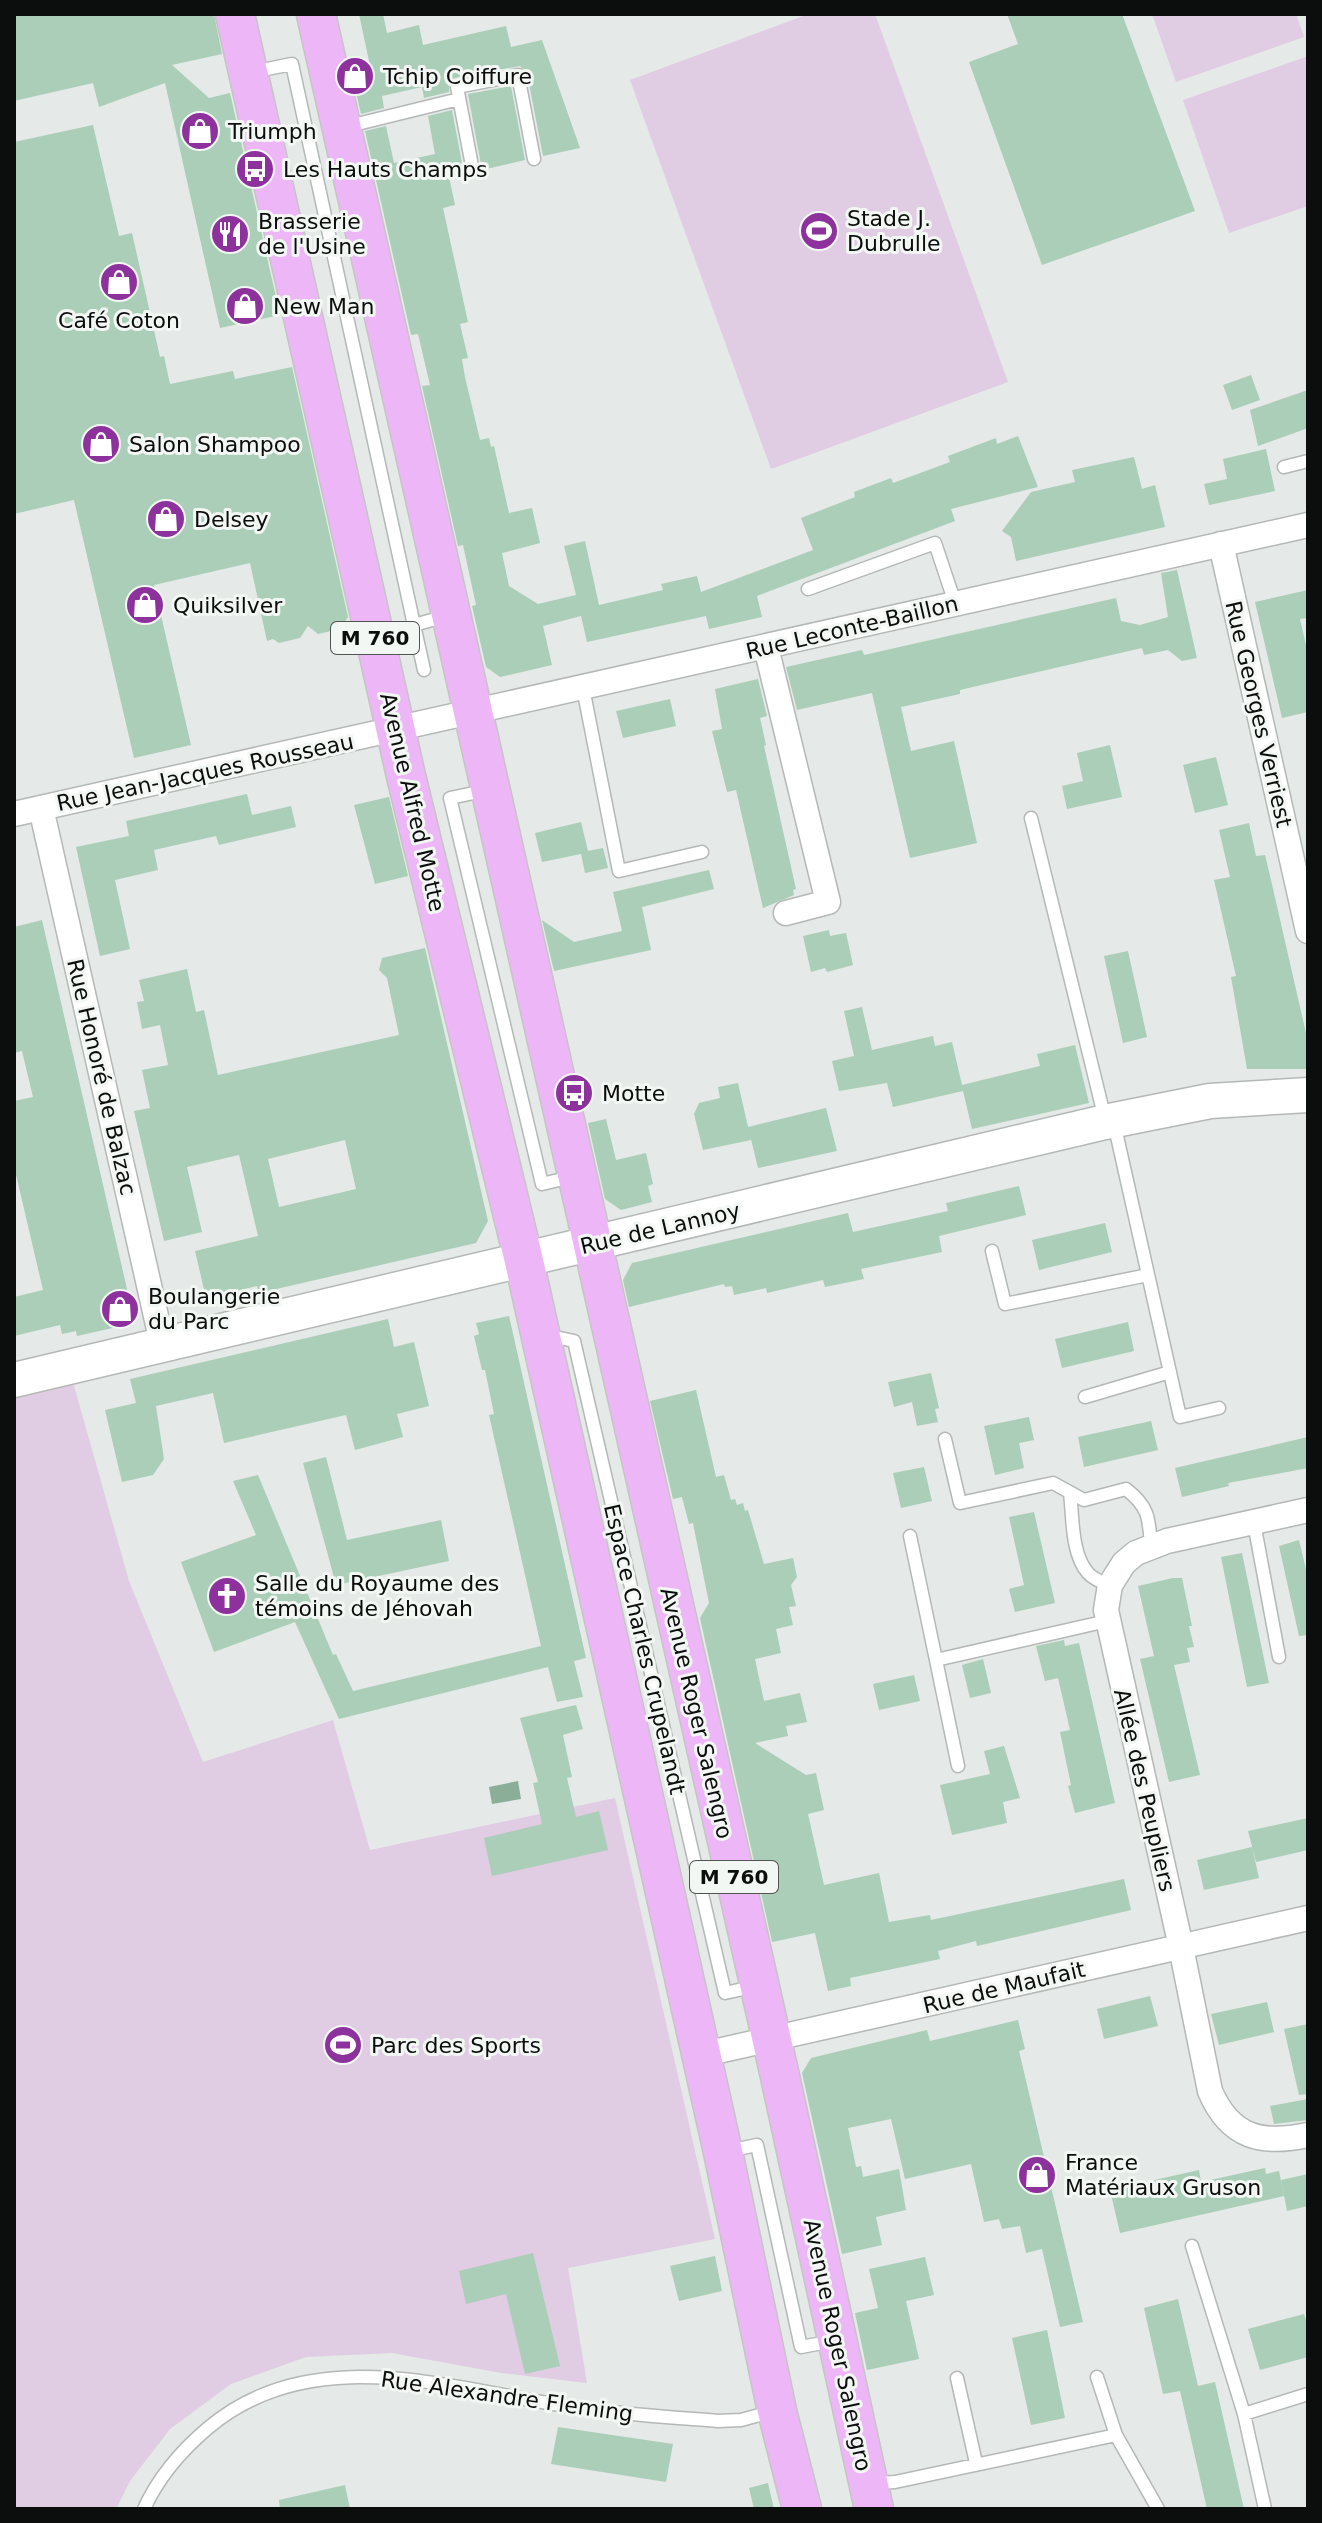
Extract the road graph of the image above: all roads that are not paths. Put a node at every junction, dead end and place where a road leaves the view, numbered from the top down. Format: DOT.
graph roads {
  1 [pos="235,14"];
  2 [pos="316,14"];
  3 [pos="249,73"];
  4 [pos="459,99"];
  5 [pos="341,128"];
  6 [pos="534,159"];
  7 [pos="473,171"];
  8 [pos="1308,461"];
  9 [pos="1284,467"];
  10 [pos="1308,525"];
  11 [pos="1221,544"];
  12 [pos="808,589"];
  13 [pos="955,603"];
  14 [pos="451,614"];
  15 [pos="414,625"];
  16 [pos="766,647"];
  17 [pos="424,670"];
  18 [pos="583,688"];
  19 [pos="473,711"];
  20 [pos="395,729"];
  21 [pos="41,808"];
  22 [pos="14,814"];
  23 [pos="1031,818"];
  24 [pos="1296,824"];
  25 [pos="702,852"];
  26 [pos="786,913"];
  27 [pos="1308,931"];
  28 [pos="1308,1095"];
  29 [pos="1110,1121"];
  30 [pos="593,1244"];
  31 [pos="992,1251"];
  32 [pos="524,1261"];
  33 [pos="1148,1275"];
  34 [pos="539,1333"];
  35 [pos="163,1347"];
  36 [pos="1170,1372"];
  37 [pos="14,1380"];
  38 [pos="1085,1397"];
  39 [pos="1219,1408"];
  40 [pos="945,1439"];
  41 [pos="1070,1493"];
  42 [pos="1308,1510"];
  43 [pos="1254,1523"];
  44 [pos="910,1536"];
  45 [pos="1151,1546"];
  46 [pos="1110,1585"];
  47 [pos="1107,1621"];
  48 [pos="1279,1657"];
  49 [pos="936,1660"];
  50 [pos="682,1727"];
  51 [pos="958,1766"];
  52 [pos="1308,1918"];
  53 [pos="1181,1947"];
  54 [pos="771,2040"];
  55 [pos="700,2055"];
  56 [pos="1308,2135"];
  57 [pos="740,2149"];
  58 [pos="1192,2246"];
  59 [pos="836,2340"];
  60 [pos="1097,2377"];
  61 [pos="957,2378"];
  62 [pos="1308,2394"];
  63 [pos="777,2411"];
  64 [pos="1244,2414"];
  65 [pos="1116,2435"];
  66 [pos="976,2463"];
  67 [pos="871,2496"];
  68 [pos="144,2509"];
  69 [pos="802,2509"];
  70 [pos="1158,2509"];
  71 [pos="1265,2509"];
  1 -- 3 [label="main road, Avenue Alfred Motte / M 760"];
  2 -- 5 [label="main road, M 760"];
  3 -- 15 [label="lane"];
  3 -- 20 [label="main road, Avenue Alfred Motte / M 760"];
  4 -- 5 [label="lane"];
  4 -- 6 [label="lane"];
  4 -- 7 [label="lane"];
  5 -- 14 [label="main road, M 760"];
  8 -- 9 [label="lane"];
  10 -- 11 [label="street, Rue Leconte-Baillon"];
  11 -- 13 [label="street, Rue Leconte-Baillon"];
  11 -- 24 [label="street, Rue Georges Verriest"];
  12 -- 13 [label="lane"];
  13 -- 16 [label="street, Rue Leconte-Baillon"];
  14 -- 15 [label="lane"];
  14 -- 19 [label="main road, M 760"];
  15 -- 17 [label="lane"];
  16 -- 18 [label="street, Rue Leconte-Baillon"];
  16 -- 26 [label="street"];
  18 -- 19 [label="street, Rue Leconte-Baillon"];
  18 -- 25 [label="lane"];
  19 -- 20 [label="street, Rue Leconte-Baillon"];
  19 -- 30 [label="main road, M 760"];
  20 -- 21 [label="street, Rue Jean-Jacques Rousseau"];
  20 -- 32 [label="main road, Avenue Alfred Motte / M 760"];
  21 -- 22 [label="street, Rue Jean-Jacques Rousseau"];
  21 -- 35 [label="street, Rue Honoré de Balzac"];
  23 -- 29 [label="lane"];
  24 -- 27 [label="street, Rue Georges Verriest"];
  28 -- 29 [label="main road, Rue de Lannoy"];
  29 -- 30 [label="main road, Rue de Lannoy"];
  29 -- 33 [label="lane"];
  30 -- 32 [label="main road, Rue de Lannoy"];
  30 -- 50 [label="main road, Avenue Roger Salengro / M 760"];
  31 -- 33 [label="lane"];
  32 -- 34 [label="main road, M 760"];
  32 -- 35 [label="main road, Rue de Lannoy"];
  33 -- 36 [label="lane"];
  34 -- 50 [label="lane, Espace Charles Crupelandt"];
  34 -- 55 [label="main road, M 760"];
  35 -- 37 [label="main road, Rue de Lannoy"];
  36 -- 38 [label="lane"];
  36 -- 39 [label="lane"];
  40 -- 41 [label="lane"];
  41 -- 45 [label="lane"];
  41 -- 46 [label="lane"];
  42 -- 43 [label="street"];
  43 -- 45 [label="street"];
  43 -- 48 [label="lane"];
  44 -- 49 [label="lane"];
  45 -- 46 [label="street"];
  46 -- 47 [label="street, Allée des Peupliers"];
  47 -- 49 [label="lane"];
  47 -- 53 [label="street, Allée des Peupliers"];
  49 -- 51 [label="lane"];
  50 -- 54 [label="main road, Avenue Roger Salengro / M 760"];
  52 -- 53 [label="street, Rue de Maufait"];
  53 -- 54 [label="street, Rue de Maufait"];
  53 -- 56 [label="street, Allée des Peupliers"];
  54 -- 55 [label="street, Rue de Maufait"];
  54 -- 59 [label="main road, Avenue Roger Salengro / M 760"];
  55 -- 57 [label="main road, M 760"];
  57 -- 59 [label="lane"];
  57 -- 63 [label="main road, M 760"];
  58 -- 64 [label="lane"];
  59 -- 67 [label="main road, Avenue Roger Salengro / M 760"];
  60 -- 65 [label="lane"];
  61 -- 66 [label="lane"];
  62 -- 64 [label="lane"];
  63 -- 68 [label="lane, Rue Alexandre Fleming"];
  63 -- 69 [label="main road, M 760"];
  64 -- 71 [label="lane"];
  65 -- 66 [label="lane"];
  65 -- 70 [label="lane"];
  66 -- 67 [label="lane"];
}
